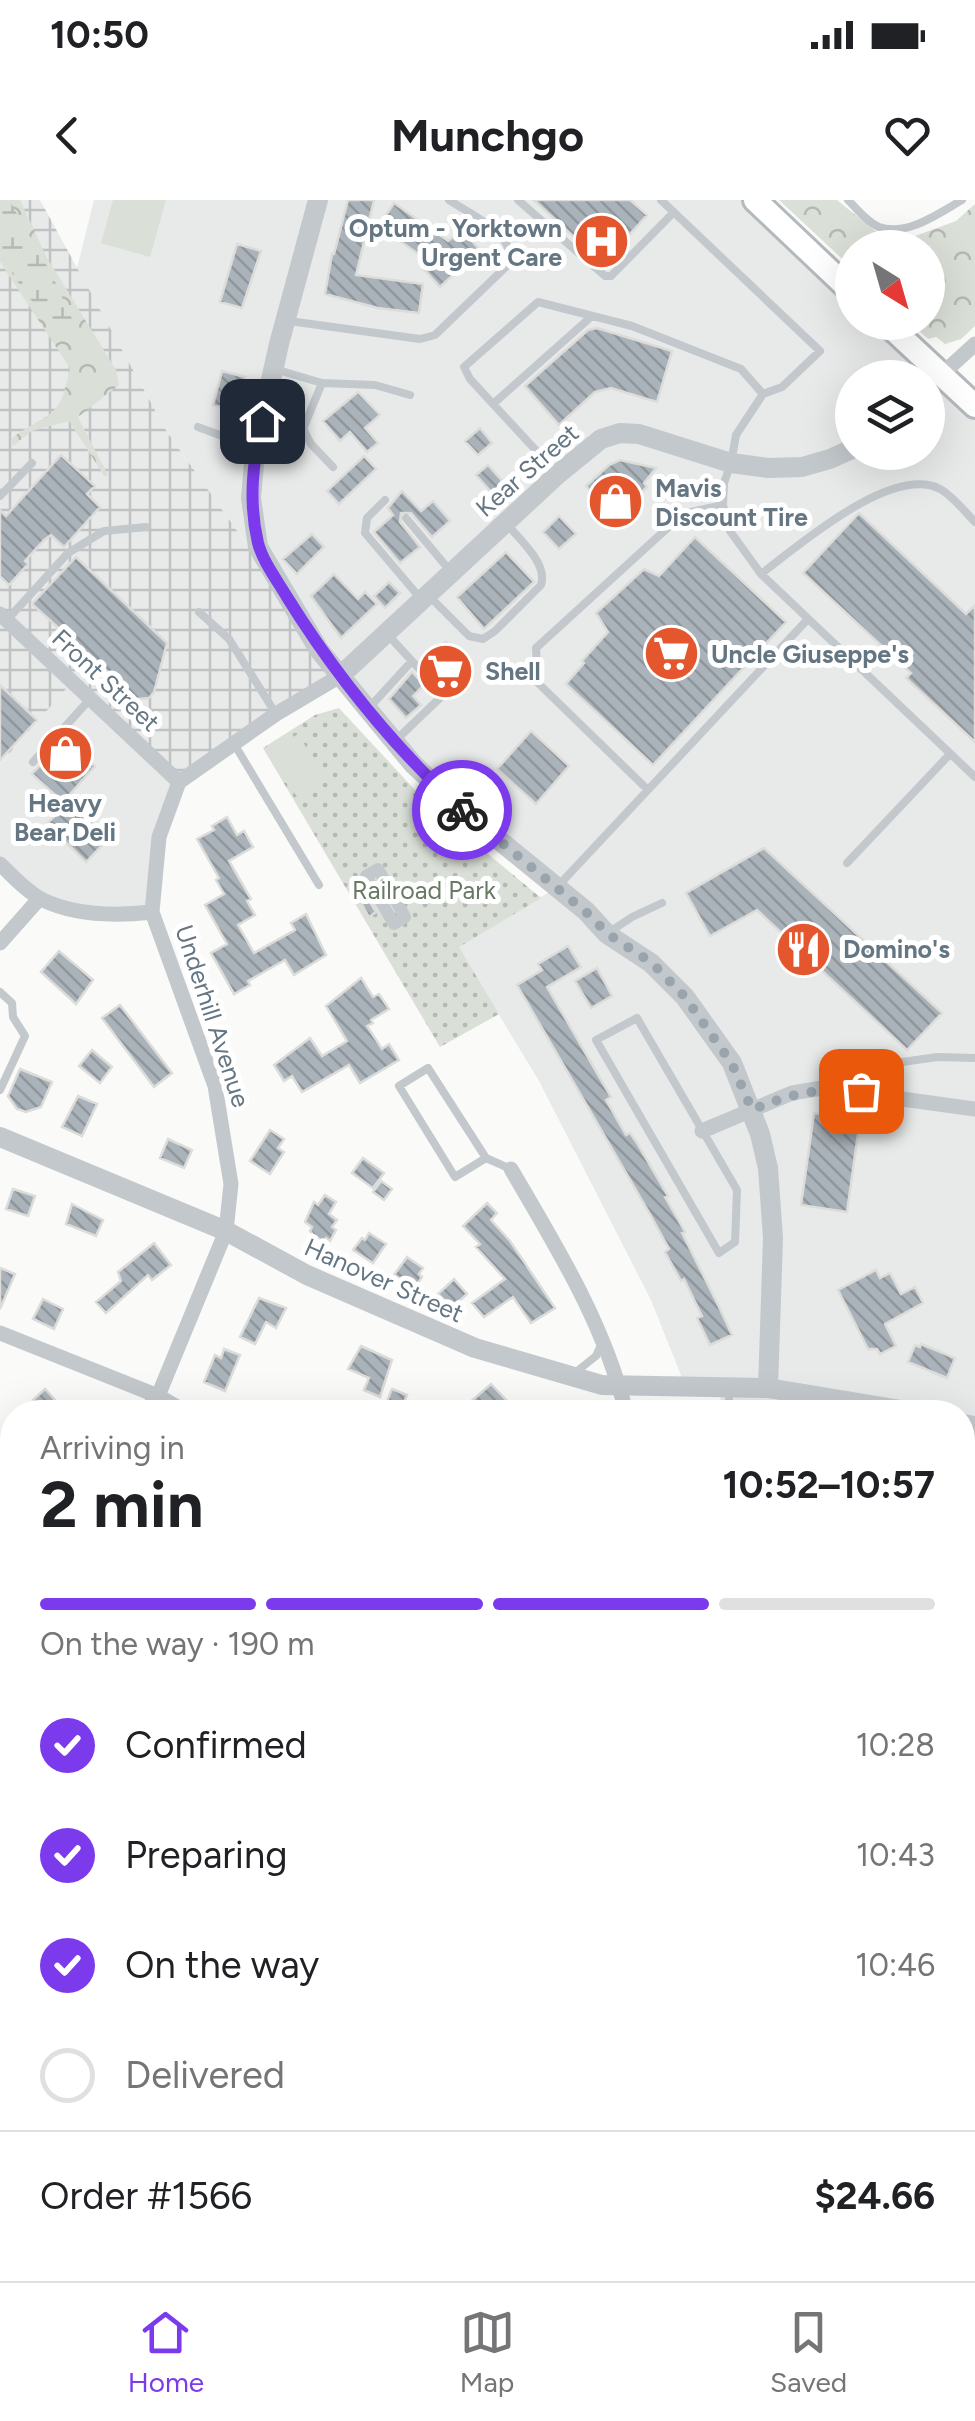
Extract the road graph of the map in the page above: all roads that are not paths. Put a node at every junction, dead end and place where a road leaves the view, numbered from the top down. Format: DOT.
graph roads {
  1 [pos="318,200"];
  2 [pos="449,200"];
  3 [pos="518,200"];
  4 [pos="661,200"];
  5 [pos="755,200"];
  6 [pos="848,200"];
  7 [pos="962,200"];
  8 [pos="674,212"];
  9 [pos="835,276"];
  10 [pos="592,316"];
  11 [pos="285,320"];
  12 [pos="900,340"];
  13 [pos="975,344"];
  14 [pos="916,360"];
  15 [pos="273,368"];
  16 [pos="945,372"];
  17 [pos="322,383"];
  18 [pos="945,388"];
  19 [pos="410,394"];
  20 [pos="763,394"];
  21 [pos="493,404"];
  22 [pos="975,406"];
  23 [pos="198,426"];
  24 [pos="256,448"];
  25 [pos="835,455"];
  26 [pos="32,464"];
  27 [pos="732,464"];
  28 [pos="333,467"];
  29 [pos="558,474"];
  30 [pos="0,496"];
  31 [pos="385,500"];
  32 [pos="723,506"];
  33 [pos="406,518"];
  34 [pos="505,522"];
  35 [pos="975,522"];
  36 [pos="146,528"];
  37 [pos="450,572"];
  38 [pos="760,574"];
  39 [pos="424,596"];
  40 [pos="199,612"];
  41 [pos="3,617"];
  42 [pos="808,619"];
  43 [pos="386,632"];
  44 [pos="411,662"];
  45 [pos="340,676"];
  46 [pos="91,698"];
  47 [pos="368,709"];
  48 [pos="276,714"];
  49 [pos="233,742"];
  50 [pos="394,742"];
  51 [pos="950,754"];
  52 [pos="33,762"];
  53 [pos="975,778"];
  54 [pos="178,782"];
  55 [pos="648,790"];
  56 [pos="847,863"];
  57 [pos="0,864"];
  58 [pos="319,885"];
  59 [pos="557,888"];
  60 [pos="39,899"];
  61 [pos="662,904"];
  62 [pos="152,912"];
  63 [pos="608,934"];
  64 [pos="0,943"];
  65 [pos="0,992"];
  66 [pos="975,1058"];
  67 [pos="0,1090"];
  68 [pos="883,1094"];
  69 [pos="975,1108"];
  70 [pos="752,1110"];
  71 [pos="702,1131"];
  72 [pos="0,1138"];
  73 [pos="486,1158"];
  74 [pos="511,1169"];
  75 [pos="226,1231"];
  76 [pos="0,1333"];
  77 [pos="603,1338"];
  78 [pos="569,1375"];
  79 [pos="619,1385"];
  80 [pos="729,1388"];
  81 [pos="768,1388"];
  82 [pos="158,1396"];
  83 [pos="154,1400"];
  84 [pos="165,1400"];
  85 [pos="623,1400"];
  86 [pos="729,1400"];
  87 [pos="797,1400"];
  1 -- 11 [label="street"];
  2 -- 11 [label="lane"];
  3 -- 8 [label="lane"];
  4 -- 8 [label="lane"];
  5 -- 9 [label="main road"];
  6 -- 7 [label="lane"];
  8 -- 20 [label="lane"];
  10 -- 20 [label="lane"];
  10 -- 21 [label="lane"];
  10 -- 21 [label="lane"];
  11 -- 15 [label="street"];
  12 -- 14 [label="main road"];
  13 -- 16 [label="street"];
  15 -- 17 [label="lane"];
  15 -- 24 [label="street"];
  17 -- 19 [label="lane"];
  17 -- 28 [label="lane"];
  18 -- 22 [label="main road"];
  20 -- 27 [label="lane"];
  21 -- 29 [label="lane"];
  23 -- 24 [label="lane"];
  24 -- 45 [label="street"];
  25 -- 27 [label="street, Kear Street"];
  26 -- 30 [label="lane"];
  27 -- 29 [label="street, Kear Street"];
  27 -- 32 [label="lane"];
  29 -- 34 [label="street, Kear Street"];
  31 -- 39 [label="lane"];
  32 -- 38 [label="lane"];
  32 -- 55 [label="lane"];
  33 -- 37 [label="lane"];
  34 -- 37 [label="street, Kear Street"];
  34 -- 39 [label="lane"];
  35 -- 38 [label="lane"];
  36 -- 41 [label="lane"];
  37 -- 39 [label="street, Kear Street"];
  38 -- 42 [label="lane"];
  39 -- 43 [label="street, Kear Street"];
  40 -- 48 [label="lane"];
  41 -- 46 [label="street, Front Street"];
  42 -- 51 [label="lane"];
  42 -- 55 [label="lane"];
  43 -- 44 [label="lane"];
  43 -- 45 [label="street, Kear Street"];
  44 -- 47 [label="lane"];
  44 -- 50 [label="lane"];
  45 -- 47 [label="street"];
  45 -- 48 [label="street"];
  46 -- 52 [label="lane"];
  46 -- 54 [label="street, Front Street"];
  47 -- 50 [label="street"];
  48 -- 49 [label="street"];
  49 -- 54 [label="street"];
  49 -- 58 [label="lane"];
  50 -- 59 [label="street"];
  51 -- 53 [label="lane"];
  51 -- 56 [label="lane"];
  54 -- 62 [label="street, Underhill Avenue"];
  55 -- 59 [label="lane"];
  57 -- 60 [label="street"];
  59 -- 63 [label="street"];
  60 -- 62 [label="street"];
  60 -- 64 [label="street"];
  61 -- 63 [label="lane"];
  62 -- 75 [label="street, Underhill Avenue"];
  63 -- 70 [label="street"];
  65 -- 67 [label="lane"];
  66 -- 68 [label="lane"];
  68 -- 69 [label="street"];
  68 -- 70 [label="street"];
  70 -- 71 [label="street"];
  70 -- 81 [label="street"];
  71 -- 71 [label="lane"];
  72 -- 75 [label="street, Hanover Street"];
  73 -- 73 [label="lane"];
  73 -- 74 [label="lane"];
  74 -- 77 [label="street"];
  75 -- 78 [label="street, Hanover Street"];
  75 -- 82 [label="street, Underhill Avenue"];
  76 -- 82 [label="street"];
  77 -- 78 [label="lane"];
  77 -- 79 [label="street"];
  78 -- 79 [label="street, Hanover Street"];
  79 -- 80 [label="street, Hanover Street"];
  79 -- 85 [label="street"];
  80 -- 81 [label="street, Hanover Street"];
  80 -- 86 [label="lane"];
  81 -- 87 [label="street, Hanover Street"];
  82 -- 83 [label="street, Underhill Avenue"];
  82 -- 84 [label="street"];
}
